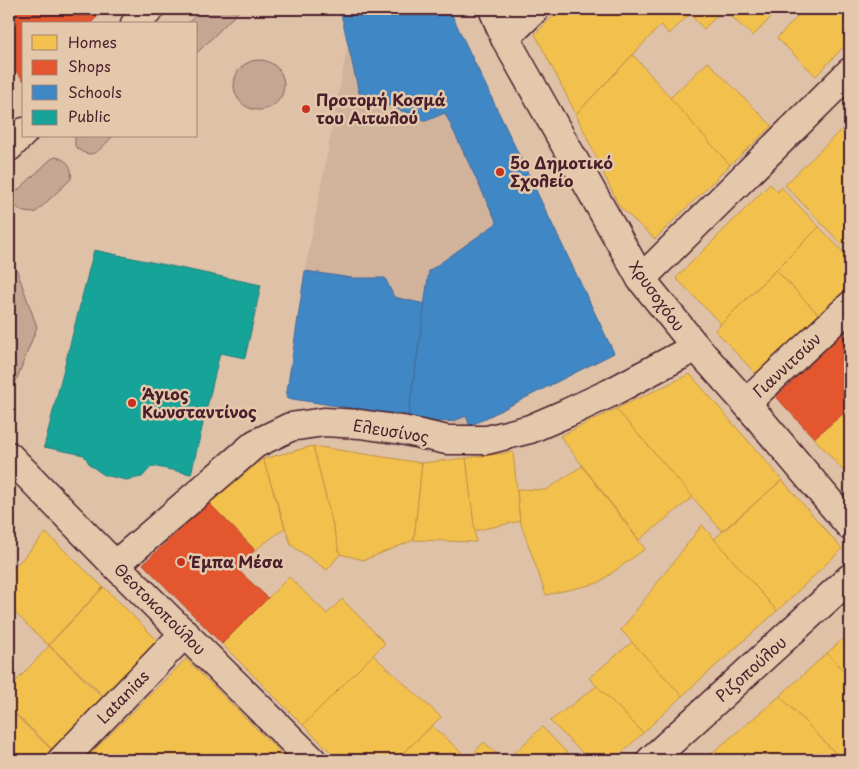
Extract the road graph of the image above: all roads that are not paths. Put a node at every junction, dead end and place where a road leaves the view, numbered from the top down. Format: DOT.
graph roads {
  1 [pos="150,9"];
  2 [pos="493,9"];
  3 [pos="535,9"];
  4 [pos="137,22"];
  5 [pos="505,38"];
  6 [pos="850,72"];
  7 [pos="22,134"];
  8 [pos="9,147"];
  9 [pos="640,279"];
  10 [pos="850,306"];
  11 [pos="696,347"];
  12 [pos="746,403"];
  13 [pos="9,456"];
  14 [pos="850,526"];
  15 [pos="115,565"];
  16 [pos="850,578"];
  17 [pos="185,633"];
  18 [pos="62,760"];
  19 [pos="312,760"];
  20 [pos="651,760"];
  1 -- 4 [label="street"];
  2 -- 5 [label="street, Χρυσοχόου"];
  3 -- 5 [label="street"];
  5 -- 9 [label="street, Χρυσοχόου"];
  6 -- 9 [label="street"];
  7 -- 8 [label="street"];
  9 -- 11 [label="street, Χρυσοχόου"];
  10 -- 12 [label="street, Γιαννιτσών"];
  11 -- 12 [label="street, Χρυσοχόου"];
  11 -- 15 [label="street, Ελευσίνος"];
  12 -- 14 [label="street, Χρυσοχόου"];
  13 -- 15 [label="street, Θεοτοκοπούλου"];
  15 -- 17 [label="street, Θεοτοκοπούλου"];
  16 -- 20 [label="street, Ριζοπούλου"];
  17 -- 18 [label="street, Latanias"];
  17 -- 19 [label="street, Θεοτοκοπούλου"];
}
